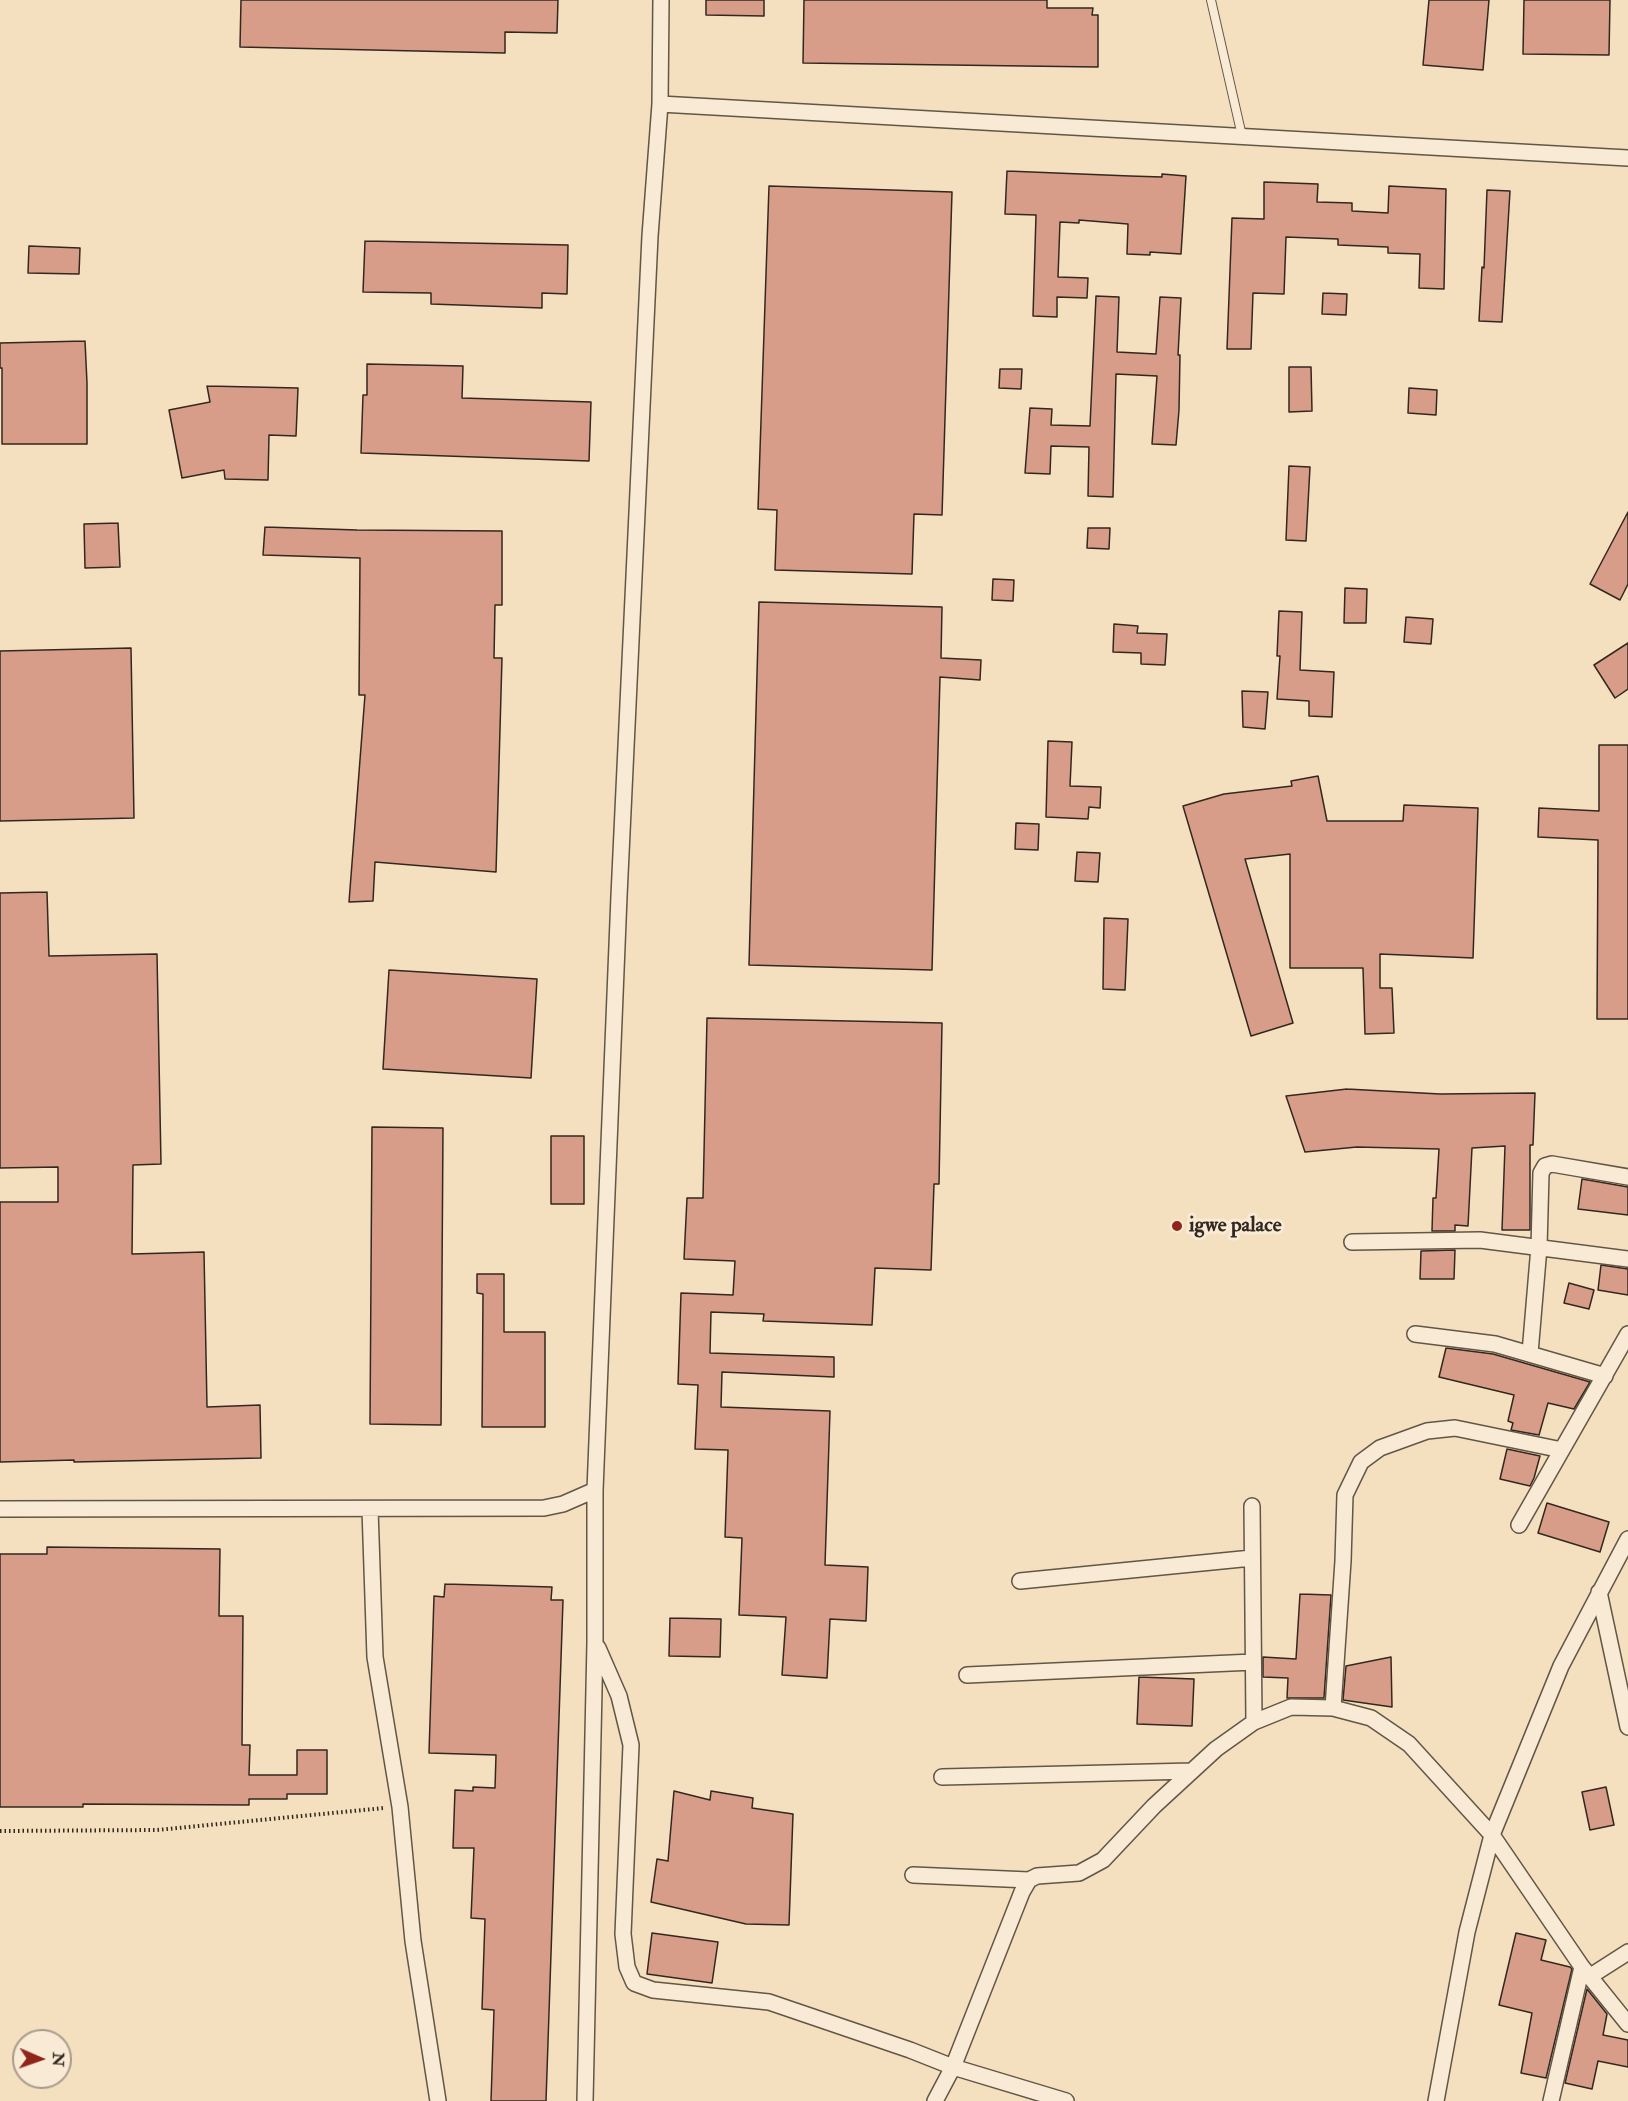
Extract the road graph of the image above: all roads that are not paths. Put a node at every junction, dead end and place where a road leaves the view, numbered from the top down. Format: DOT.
graph roads {
  1 [pos="661,0"];
  2 [pos="1211,0"];
  3 [pos="660,104"];
  4 [pos="1242,136"];
  5 [pos="1628,158"];
  6 [pos="1628,1177"];
  7 [pos="1352,1242"];
  8 [pos="1539,1246"];
  9 [pos="1628,1259"];
  10 [pos="1415,1334"];
  11 [pos="1628,1334"];
  12 [pos="1530,1353"];
  13 [pos="1605,1376"];
  14 [pos="1562,1450"];
  15 [pos="595,1490"];
  16 [pos="1252,1506"];
  17 [pos="0,1509"];
  18 [pos="369,1509"];
  19 [pos="1519,1525"];
  20 [pos="1628,1539"];
  21 [pos="1624,1553"];
  22 [pos="1252,1558"];
  23 [pos="1020,1581"];
  24 [pos="1599,1592"];
  25 [pos="595,1643"];
  26 [pos="1253,1662"];
  27 [pos="967,1675"];
  28 [pos="1333,1708"];
  29 [pos="1254,1722"];
  30 [pos="1628,1727"];
  31 [pos="1192,1771"];
  32 [pos="942,1777"];
  33 [pos="1492,1835"];
  34 [pos="913,1875"];
  35 [pos="1029,1880"];
  36 [pos="1628,1952"];
  37 [pos="1585,1972"];
  38 [pos="1628,2024"];
  39 [pos="953,2067"];
  40 [pos="438,2101"];
  41 [pos="585,2101"];
  42 [pos="935,2101"];
  43 [pos="1066,2101"];
  44 [pos="1436,2101"];
  45 [pos="1551,2101"];
  1 -- 3 [label="street"];
  2 -- 4 [label="lane"];
  3 -- 4 [label="street"];
  3 -- 15 [label="street"];
  4 -- 5 [label="street"];
  6 -- 8 [label="street"];
  7 -- 8 [label="street"];
  8 -- 9 [label="street"];
  8 -- 12 [label="street"];
  10 -- 12 [label="street"];
  11 -- 13 [label="street"];
  12 -- 13 [label="street"];
  13 -- 14 [label="street"];
  14 -- 19 [label="street"];
  14 -- 28 [label="street"];
  15 -- 18 [label="street"];
  15 -- 25 [label="street"];
  16 -- 22 [label="street"];
  17 -- 18 [label="street"];
  18 -- 40 [label="street"];
  20 -- 21 [label="street"];
  21 -- 24 [label="street"];
  22 -- 23 [label="street"];
  22 -- 26 [label="street"];
  24 -- 30 [label="street"];
  24 -- 33 [label="street"];
  25 -- 39 [label="street"];
  25 -- 41 [label="street"];
  26 -- 27 [label="street"];
  26 -- 29 [label="street"];
  28 -- 29 [label="street"];
  28 -- 33 [label="street"];
  29 -- 31 [label="street"];
  31 -- 32 [label="street"];
  31 -- 35 [label="street"];
  33 -- 37 [label="street"];
  33 -- 44 [label="street"];
  34 -- 35 [label="street"];
  35 -- 39 [label="street"];
  36 -- 37 [label="street"];
  37 -- 38 [label="street"];
  37 -- 45 [label="street"];
  39 -- 42 [label="street"];
  39 -- 43 [label="street"];
}
